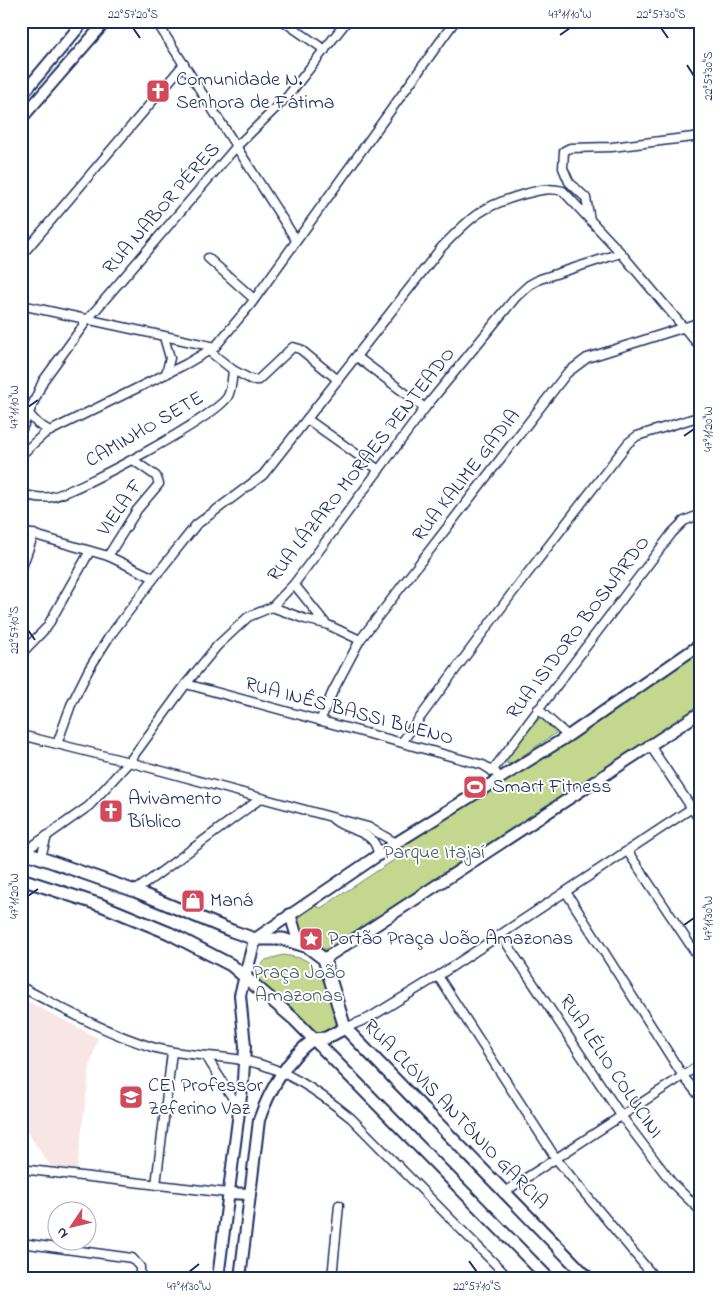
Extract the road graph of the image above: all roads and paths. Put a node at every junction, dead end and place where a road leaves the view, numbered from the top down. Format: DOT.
graph roads {
  1 [pos="84,21"];
  2 [pos="106,21"];
  3 [pos="156,21"];
  4 [pos="283,21"];
  5 [pos="347,21"];
  6 [pos="455,21"];
  7 [pos="325,50"];
  8 [pos="184,64"];
  9 [pos="21,96"];
  10 [pos="21,119"];
  11 [pos="701,136"];
  12 [pos="236,147"];
  13 [pos="590,220"];
  14 [pos="296,240"];
  15 [pos="621,253"];
  16 [pos="21,256"];
  17 [pos="208,258"];
  18 [pos="254,299"];
  19 [pos="21,305"];
  20 [pos="88,319"];
  21 [pos="701,322"];
  22 [pos="684,328"];
  23 [pos="164,337"];
  24 [pos="701,348"];
  25 [pos="212,349"];
  26 [pos="357,357"];
  27 [pos="233,370"];
  28 [pos="166,374"];
  29 [pos="338,380"];
  30 [pos="425,408"];
  31 [pos="28,412"];
  32 [pos="701,416"];
  33 [pos="307,419"];
  34 [pos="21,431"];
  35 [pos="50,431"];
  36 [pos="21,455"];
  37 [pos="133,460"];
  38 [pos="379,470"];
  39 [pos="21,494"];
  40 [pos="701,514"];
  41 [pos="21,531"];
  42 [pos="34,534"];
  43 [pos="90,551"];
  44 [pos="108,556"];
  45 [pos="21,570"];
  46 [pos="154,578"];
  47 [pos="294,584"];
  48 [pos="272,607"];
  49 [pos="326,624"];
  50 [pos="360,640"];
  51 [pos="701,644"];
  52 [pos="21,654"];
  53 [pos="186,684"];
  54 [pos="538,708"];
  55 [pos="701,712"];
  56 [pos="320,721"];
  57 [pos="21,735"];
  58 [pos="568,736"];
  59 [pos="402,742"];
  60 [pos="57,744"];
  61 [pos="650,744"];
  62 [pos="129,762"];
  63 [pos="492,771"];
  64 [pos="501,777"];
  65 [pos="260,799"];
  66 [pos="701,802"];
  67 [pos="692,808"];
  68 [pos="331,818"];
  69 [pos="701,822"];
  70 [pos="47,836"];
  71 [pos="396,844"];
  72 [pos="23,851"];
  73 [pos="628,852"];
  74 [pos="378,855"];
  75 [pos="40,857"];
  76 [pos="21,879"];
  77 [pos="150,881"];
  78 [pos="135,891"];
  79 [pos="566,892"];
  80 [pos="147,896"];
  81 [pos="290,914"];
  82 [pos="501,934"];
  83 [pos="256,939"];
  84 [pos="308,946"];
  85 [pos="324,959"];
  86 [pos="701,961"];
  87 [pos="245,976"];
  88 [pos="438,976"];
  89 [pos="21,987"];
  90 [pos="345,1028"];
  91 [pos="314,1039"];
  92 [pos="172,1052"];
  93 [pos="206,1056"];
  94 [pos="244,1060"];
  95 [pos="701,1064"];
  96 [pos="284,1072"];
  97 [pos="683,1076"];
  98 [pos="701,1098"];
  99 [pos="239,1108"];
  100 [pos="622,1117"];
  101 [pos="557,1160"];
  102 [pos="21,1169"];
  103 [pos="156,1185"];
  104 [pos="228,1193"];
  105 [pos="503,1193"];
  106 [pos="249,1194"];
  107 [pos="340,1205"];
  108 [pos="701,1211"];
  109 [pos="21,1243"];
  110 [pos="332,1276"];
  111 [pos="140,1278"];
  112 [pos="218,1278"];
  113 [pos="240,1278"];
  114 [pos="358,1278"];
  115 [pos="509,1278"];
  116 [pos="548,1278"];
  117 [pos="588,1278"];
  118 [pos="655,1278"];
  1 -- 9 [label="street"];
  2 -- 10 [label="street"];
  3 -- 8 [label="street"];
  4 -- 7 [label="street"];
  5 -- 7 [label="street, RUA NABOR PÉRES"];
  6 -- 14 [label="street"];
  7 -- 12 [label="street, RUA NABOR PÉRES"];
  8 -- 12 [label="street"];
  8 -- 16 [label="street"];
  11 -- 13 [label="street"];
  12 -- 14 [label="street"];
  12 -- 20 [label="street, RUA NABOR PÉRES"];
  13 -- 15 [label="street"];
  13 -- 26 [label="street"];
  14 -- 18 [label="street"];
  15 -- 22 [label="street"];
  15 -- 30 [label="street, RUA LÁZARO MORAES PENTEADO"];
  17 -- 18 [label="street"];
  18 -- 25 [label="street"];
  19 -- 20 [label="street"];
  20 -- 23 [label="street"];
  20 -- 31 [label="street, RUA NABOR PÉRES"];
  21 -- 22 [label="street, RUA KALIME GADIA"];
  22 -- 24 [label="street"];
  22 -- 50 [label="street, RUA KALIME GADIA"];
  23 -- 25 [label="street"];
  23 -- 28 [label="street"];
  25 -- 27 [label="street"];
  25 -- 28 [label="street"];
  26 -- 29 [label="street"];
  26 -- 30 [label="street"];
  27 -- 29 [label="street"];
  27 -- 37 [label="street, CAMINHO SETE"];
  28 -- 35 [label="street"];
  29 -- 33 [label="street"];
  30 -- 38 [label="street, RUA LÁZARO MORAES PENTEADO"];
  31 -- 34 [label="street, RUA NABOR PÉRES"];
  31 -- 35 [label="street"];
  32 -- 59 [label="street"];
  33 -- 38 [label="street"];
  33 -- 46 [label="street"];
  35 -- 36 [label="street"];
  37 -- 39 [label="street, CAMINHO SETE"];
  37 -- 44 [label="street, VIELA F"];
  38 -- 47 [label="street, RUA LÁZARO MORAES PENTEADO"];
  40 -- 54 [label="street, RUA ISIDORO BOSNARDO"];
  41 -- 42 [label="street"];
  42 -- 43 [label="street"];
  42 -- 45 [label="street"];
  43 -- 44 [label="street"];
  43 -- 52 [label="street"];
  44 -- 46 [label="street"];
  46 -- 60 [label="street"];
  47 -- 48 [label="street, RUA LÁZARO MORAES PENTEADO"];
  47 -- 49 [label="street"];
  48 -- 49 [label="street"];
  48 -- 53 [label="street, RUA LÁZARO MORAES PENTEADO"];
  49 -- 50 [label="street"];
  50 -- 56 [label="street, RUA KALIME GADIA"];
  51 -- 58 [label="street"];
  53 -- 56 [label="street, RUA INÊS BASSI BUENO"];
  53 -- 62 [label="street, RUA LÁZARO MORAES PENTEADO"];
  54 -- 58 [label="street"];
  54 -- 63 [label="street, RUA ISIDORO BOSNARDO"];
  55 -- 61 [label="street"];
  56 -- 59 [label="street, RUA INÊS BASSI BUENO"];
  57 -- 60 [label="street"];
  58 -- 64 [label="street"];
  59 -- 63 [label="street, RUA INÊS BASSI BUENO"];
  60 -- 62 [label="street"];
  61 -- 67 [label="street"];
  61 -- 85 [label="street"];
  62 -- 65 [label="street"];
  62 -- 70 [label="street, RUA LÁZARO MORAES PENTEADO"];
  63 -- 64 [label="street, RUA INÊS BASSI BUENO"];
  64 -- 71 [label="street"];
  65 -- 68 [label="street"];
  65 -- 77 [label="street"];
  66 -- 67 [label="street"];
  67 -- 69 [label="street"];
  67 -- 73 [label="street"];
  68 -- 71 [label="street"];
  68 -- 74 [label="street"];
  70 -- 72 [label="street, RUA LÁZARO MORAES PENTEADO"];
  70 -- 75 [label="street"];
  71 -- 74 [label="street"];
  72 -- 75 [label="main road"];
  73 -- 79 [label="street"];
  73 -- 86 [label="street"];
  74 -- 81 [label="street"];
  75 -- 78 [label="main road"];
  76 -- 87 [label="main road"];
  77 -- 78 [label="street"];
  77 -- 80 [label="street"];
  78 -- 80 [label="main road"];
  79 -- 82 [label="street"];
  79 -- 97 [label="street"];
  80 -- 83 [label="main road"];
  81 -- 83 [label="street"];
  81 -- 84 [label="street"];
  82 -- 88 [label="street"];
  82 -- 100 [label="street, RUA LÉLIO COLUCINI"];
  83 -- 84 [label="main road"];
  83 -- 87 [label="main road"];
  84 -- 85 [label="main road"];
  85 -- 90 [label="main road, RUA CLÓVIS ANTÔNIO GARCIA"];
  87 -- 91 [label="main road"];
  87 -- 94 [label="street"];
  88 -- 90 [label="street"];
  88 -- 101 [label="street"];
  89 -- 92 [label="street"];
  90 -- 91 [label="main road"];
  90 -- 105 [label="main road, RUA CLÓVIS ANTÔNIO GARCIA"];
  91 -- 96 [label="street"];
  91 -- 116 [label="main road"];
  92 -- 93 [label="street"];
  92 -- 103 [label="street"];
  93 -- 94 [label="street"];
  93 -- 99 [label="street"];
  94 -- 96 [label="street"];
  94 -- 99 [label="street"];
  95 -- 97 [label="street"];
  96 -- 106 [label="street"];
  96 -- 115 [label="street"];
  97 -- 98 [label="street"];
  97 -- 100 [label="street"];
  99 -- 104 [label="street"];
  100 -- 101 [label="street"];
  100 -- 108 [label="street, RUA LÉLIO COLUCINI"];
  101 -- 105 [label="street"];
  101 -- 118 [label="street"];
  102 -- 103 [label="street"];
  103 -- 104 [label="street"];
  104 -- 106 [label="street"];
  104 -- 112 [label="street"];
  105 -- 117 [label="main road, RUA CLÓVIS ANTÔNIO GARCIA"];
  106 -- 113 [label="street"];
  107 -- 110 [label="street"];
  109 -- 111 [label="street"];
  110 -- 114 [label="street"];
}
